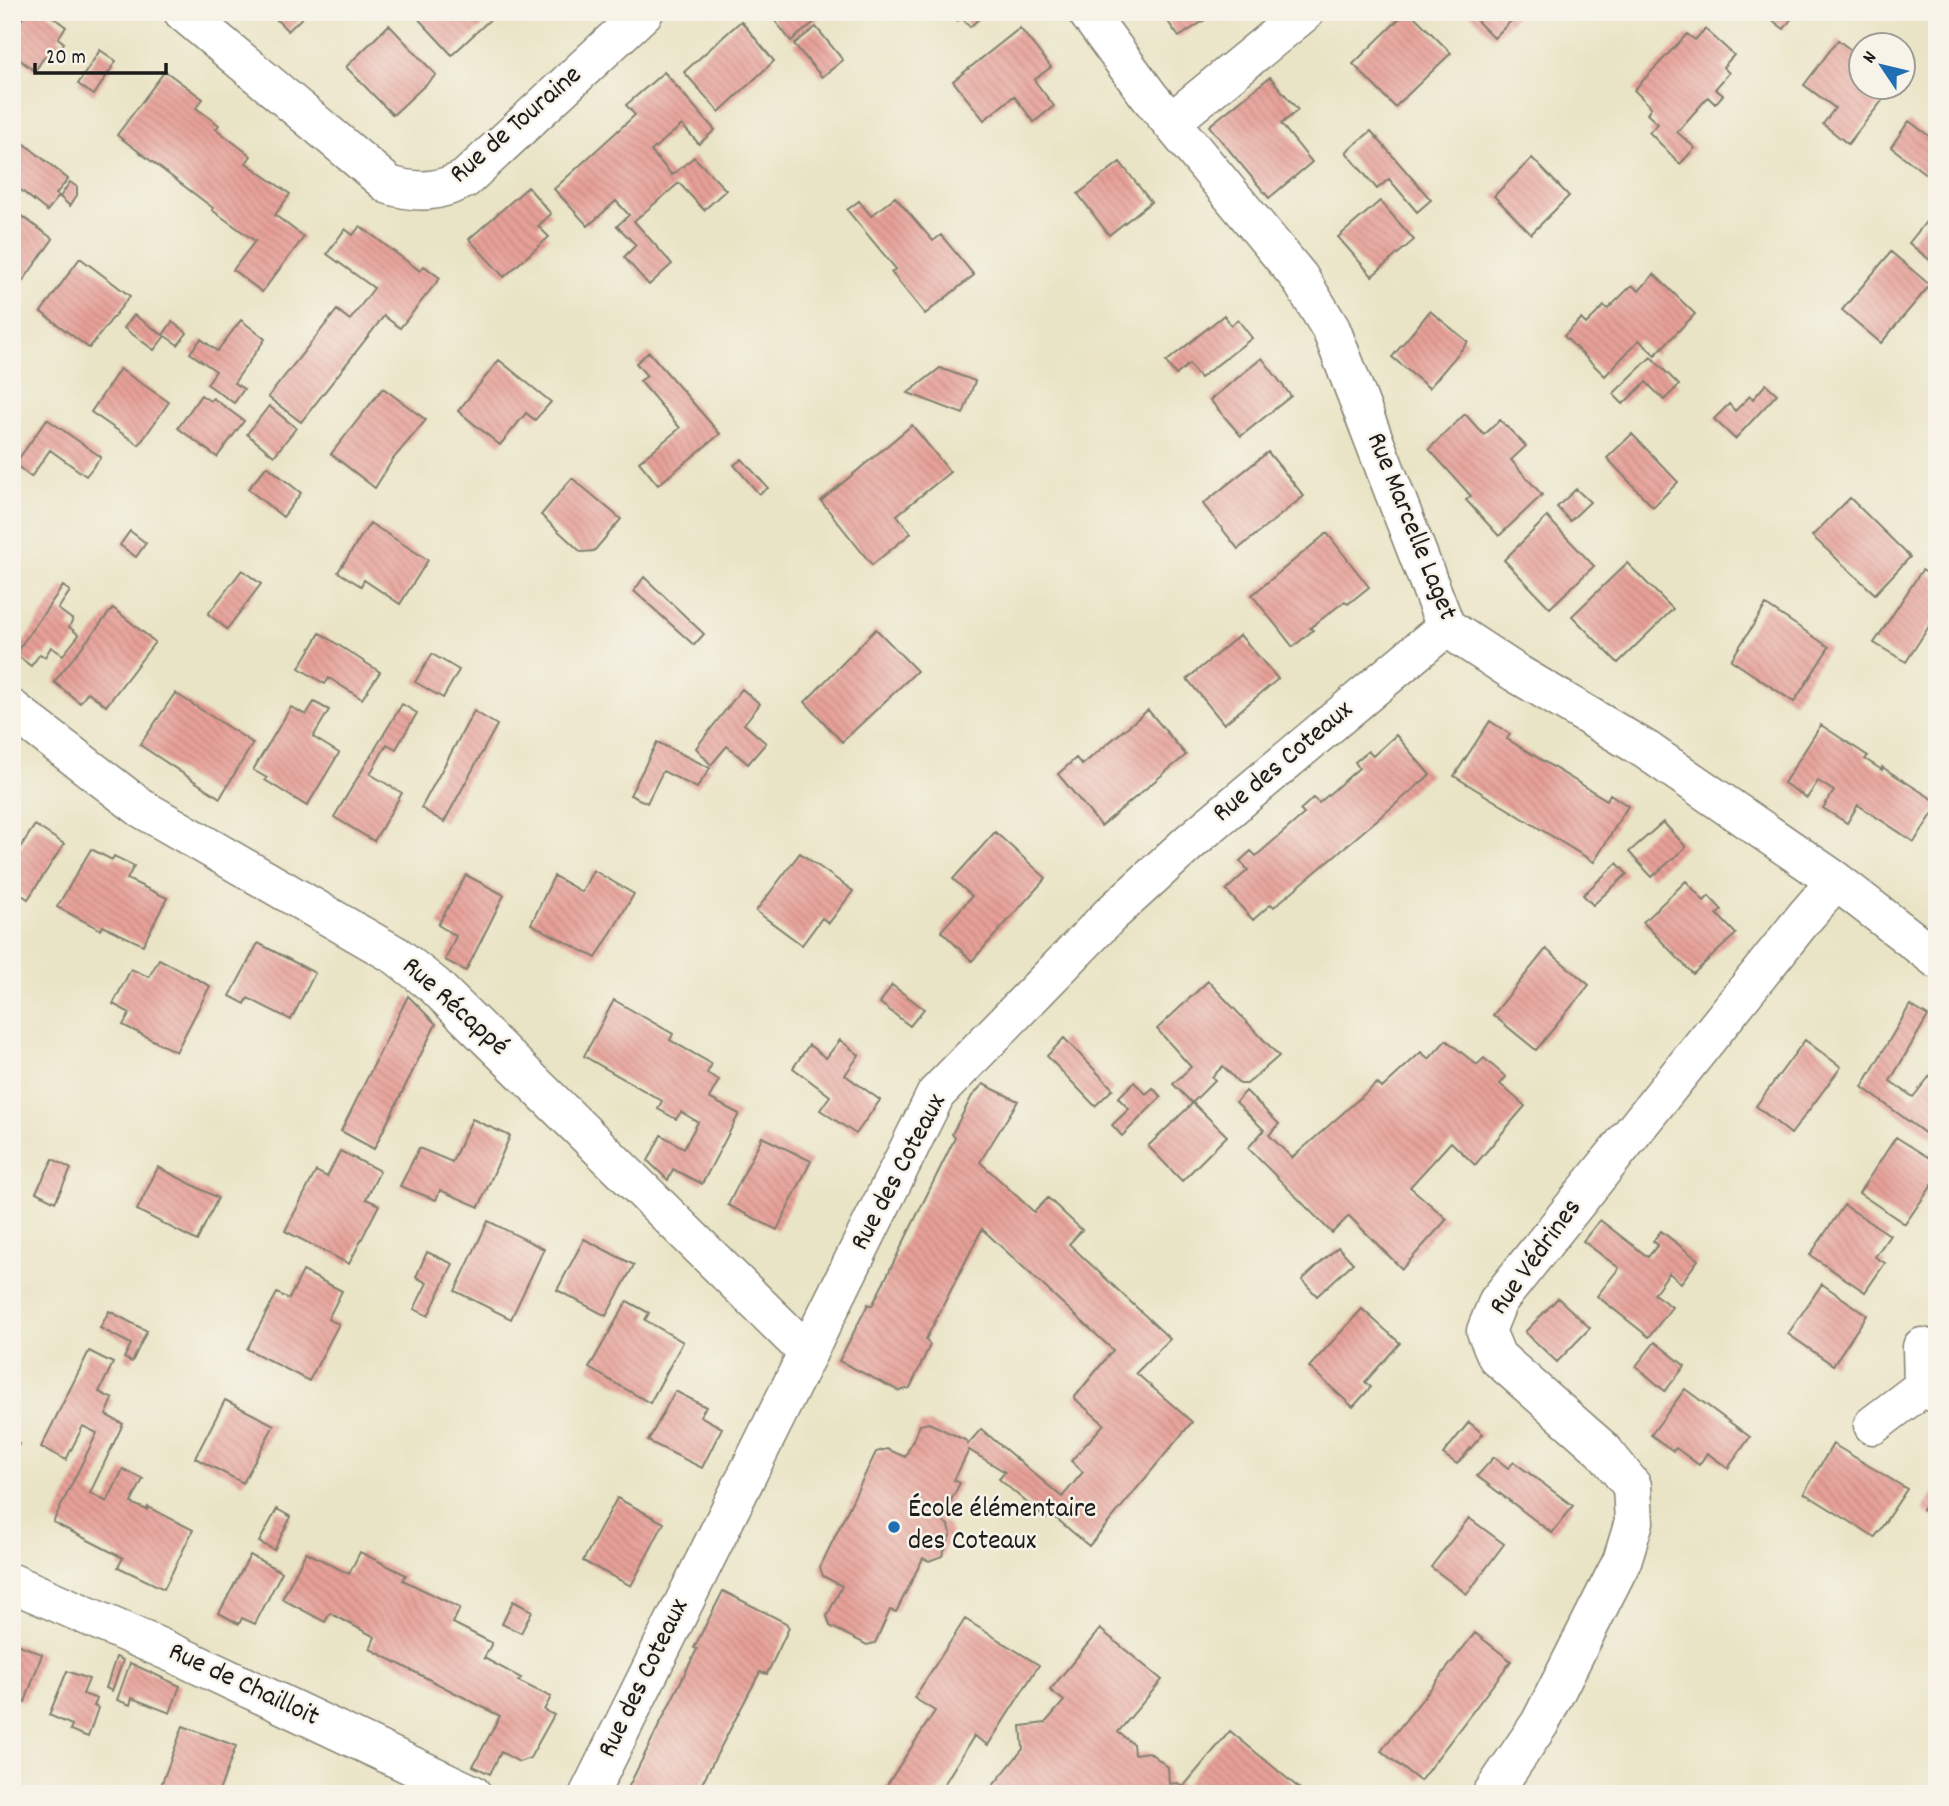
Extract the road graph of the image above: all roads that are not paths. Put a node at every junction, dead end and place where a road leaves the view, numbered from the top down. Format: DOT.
graph roads {
  1 [pos="183,12"];
  2 [pos="644,12"];
  3 [pos="1087,12"];
  4 [pos="1305,12"];
  5 [pos="1171,122"];
  6 [pos="1446,627"];
  7 [pos="12,709"];
  8 [pos="1836,881"];
  9 [pos="1936,957"];
  10 [pos="1922,1347"];
  11 [pos="808,1353"];
  12 [pos="1930,1391"];
  13 [pos="1873,1425"];
  14 [pos="12,1583"];
  15 [pos="472,1794"];
  16 [pos="589,1794"];
  17 [pos="1492,1794"];
  1 -- 2 [label="street, Rue de Touraine"];
  3 -- 5 [label="street, Rue Marcelle Laget"];
  4 -- 5 [label="street"];
  5 -- 6 [label="street, Rue Marcelle Laget"];
  6 -- 8 [label="street, Rue Marcelle Laget"];
  6 -- 11 [label="street, Rue des Coteaux"];
  7 -- 11 [label="street, Rue Récappé"];
  8 -- 9 [label="street, Rue Marcelle Laget"];
  8 -- 17 [label="street, Rue Védrines"];
  10 -- 12 [label="street"];
  11 -- 16 [label="street, Rue des Coteaux"];
  12 -- 13 [label="street"];
  14 -- 15 [label="street, Rue de Chailloit"];
}
